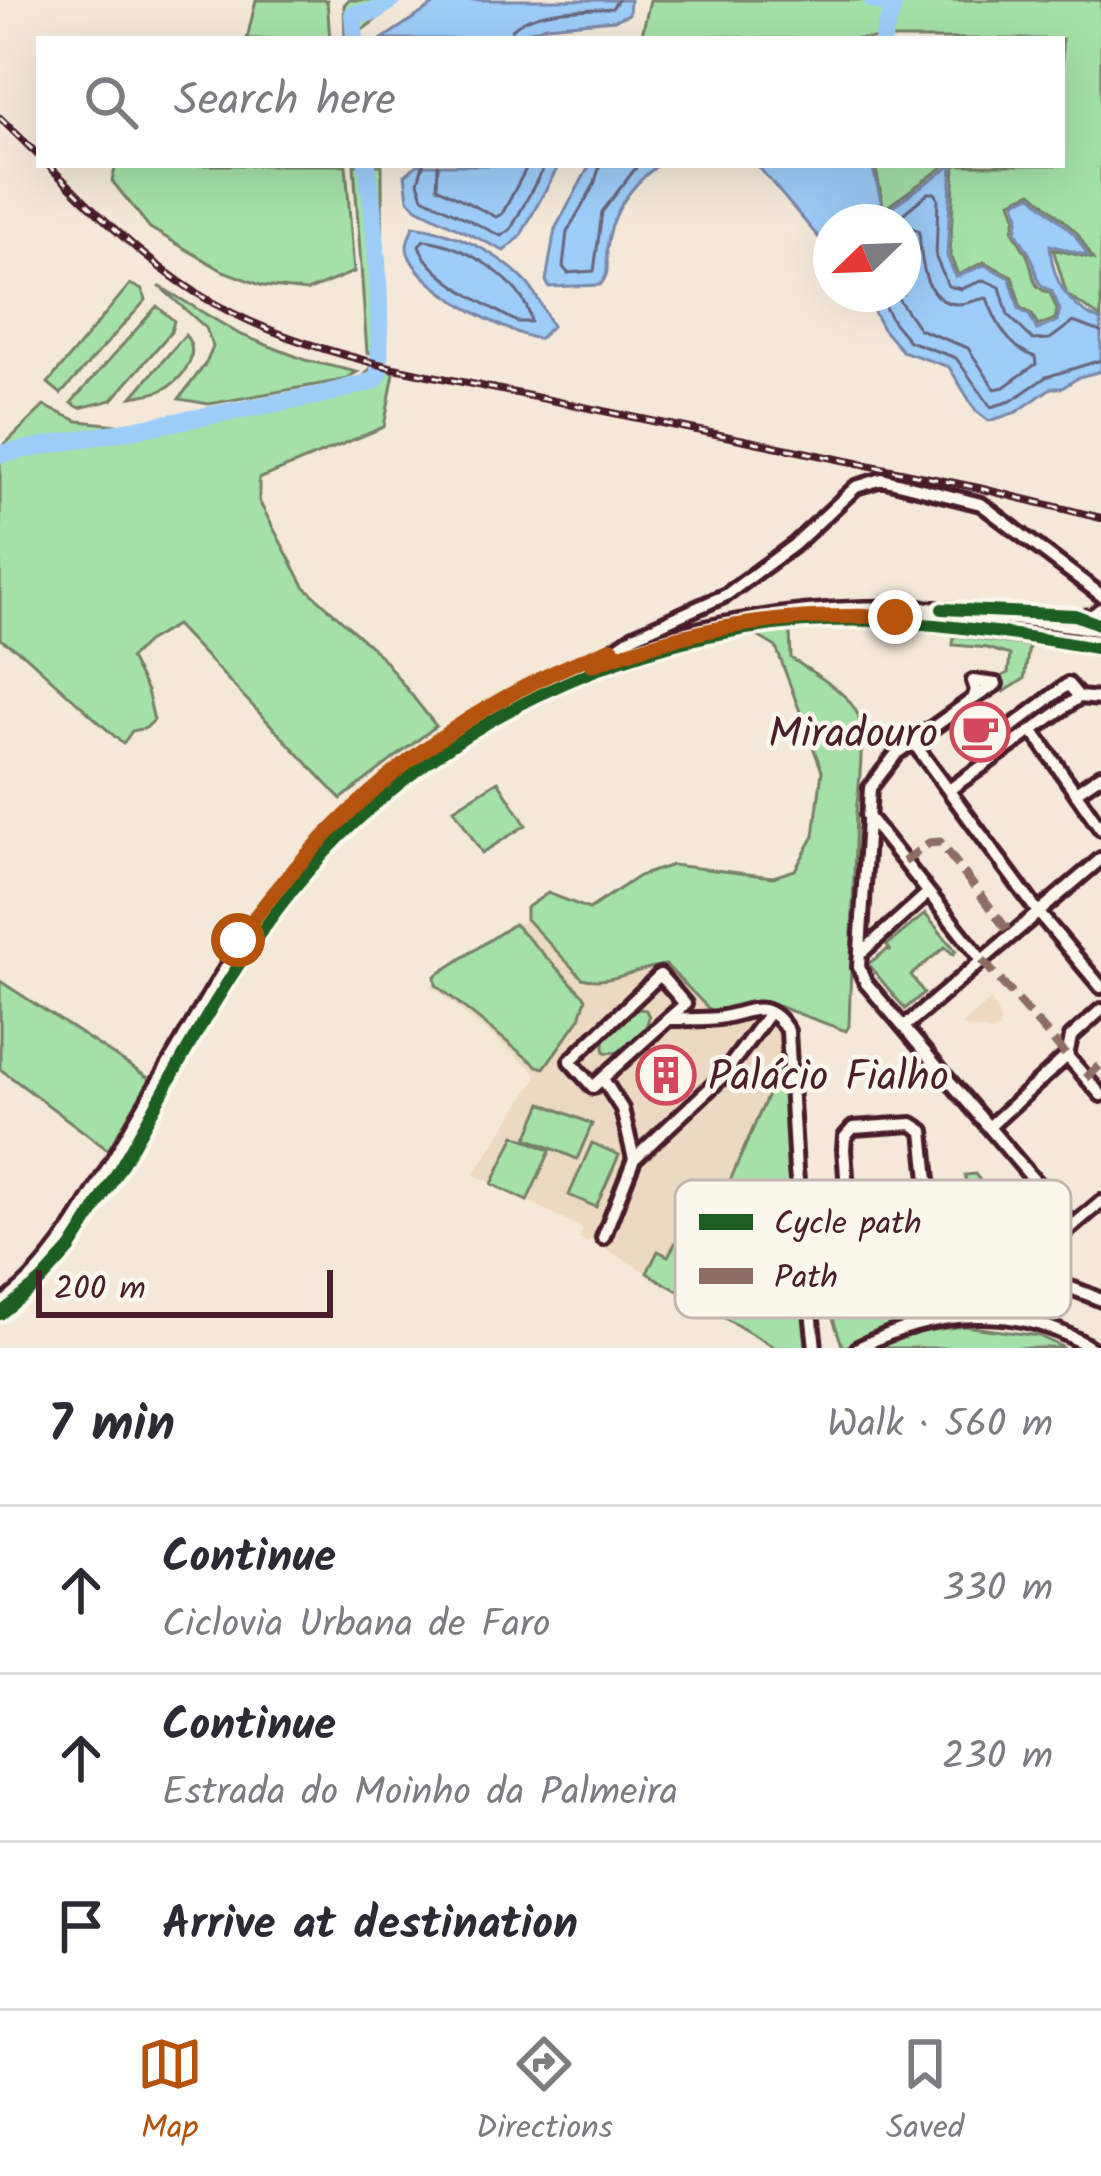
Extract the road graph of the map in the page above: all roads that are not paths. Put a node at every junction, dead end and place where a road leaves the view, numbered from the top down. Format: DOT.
graph roads {
  1 [pos="1101,598"];
  2 [pos="1101,611"];
  3 [pos="811,615"];
  4 [pos="1003,616"];
  5 [pos="1101,628"];
  6 [pos="1101,642"];
  7 [pos="592,665"];
  8 [pos="1078,697"];
  9 [pos="973,699"];
  10 [pos="1101,699"];
  11 [pos="1032,730"];
  12 [pos="913,742"];
  13 [pos="987,762"];
  14 [pos="1101,775"];
  15 [pos="949,790"];
  16 [pos="1076,792"];
  17 [pos="867,815"];
  18 [pos="1101,829"];
  19 [pos="1101,859"];
  20 [pos="928,892"];
  21 [pos="1038,912"];
  22 [pos="860,933"];
  23 [pos="874,939"];
  24 [pos="859,956"];
  25 [pos="982,960"];
  26 [pos="1101,987"];
  27 [pos="1101,1010"];
  28 [pos="769,1013"];
  29 [pos="668,1019"];
  30 [pos="904,1027"];
  31 [pos="1067,1056"];
  32 [pos="603,1079"];
  33 [pos="1101,1095"];
  34 [pos="990,1126"];
  35 [pos="634,1159"];
  36 [pos="797,1180"];
  37 [pos="847,1180"];
  38 [pos="927,1180"];
  39 [pos="1035,1180"];
  40 [pos="1101,1202"];
  41 [pos="1071,1224"];
  42 [pos="1073,1226"];
  43 [pos="602,1238"];
  44 [pos="1071,1289"];
  45 [pos="1101,1300"];
  46 [pos="0,1304"];
  47 [pos="812,1318"];
  48 [pos="942,1318"];
  49 [pos="1013,1318"];
  50 [pos="815,1348"];
  51 [pos="858,1348"];
  52 [pos="1091,1348"];
  1 -- 7 [label="street"];
  2 -- 4 [label="street"];
  3 -- 4 [label="main road"];
  3 -- 6 [label="main road"];
  3 -- 7 [label="main road"];
  4 -- 5 [label="main road"];
  7 -- 46 [label="main road"];
  8 -- 10 [label="street"];
  8 -- 11 [label="street"];
  8 -- 13 [label="street"];
  9 -- 9 [label="street"];
  9 -- 12 [label="street"];
  11 -- 13 [label="street"];
  11 -- 16 [label="street"];
  12 -- 15 [label="street"];
  12 -- 17 [label="street"];
  13 -- 15 [label="street"];
  14 -- 16 [label="street"];
  15 -- 21 [label="street"];
  16 -- 18 [label="street"];
  17 -- 20 [label="street"];
  17 -- 22 [label="street"];
  19 -- 21 [label="street"];
  20 -- 23 [label="street"];
  20 -- 25 [label="street"];
  21 -- 25 [label="street"];
  21 -- 26 [label="street"];
  22 -- 23 [label="street"];
  22 -- 24 [label="street"];
  23 -- 24 [label="street"];
  24 -- 30 [label="street"];
  25 -- 30 [label="street"];
  27 -- 31 [label="street"];
  28 -- 29 [label="street"];
  28 -- 35 [label="street"];
  28 -- 36 [label="street"];
  29 -- 32 [label="street"];
  29 -- 32 [label="street"];
  30 -- 34 [label="street"];
  31 -- 33 [label="street"];
  31 -- 34 [label="street"];
  32 -- 35 [label="street"];
  34 -- 39 [label="street"];
  35 -- 43 [label="street"];
  37 -- 38 [label="street"];
  40 -- 42 [label="street"];
  41 -- 42 [label="street"];
  44 -- 45 [label="street"];
  47 -- 50 [label="street"];
  48 -- 51 [label="street"];
  49 -- 52 [label="street"];
}
